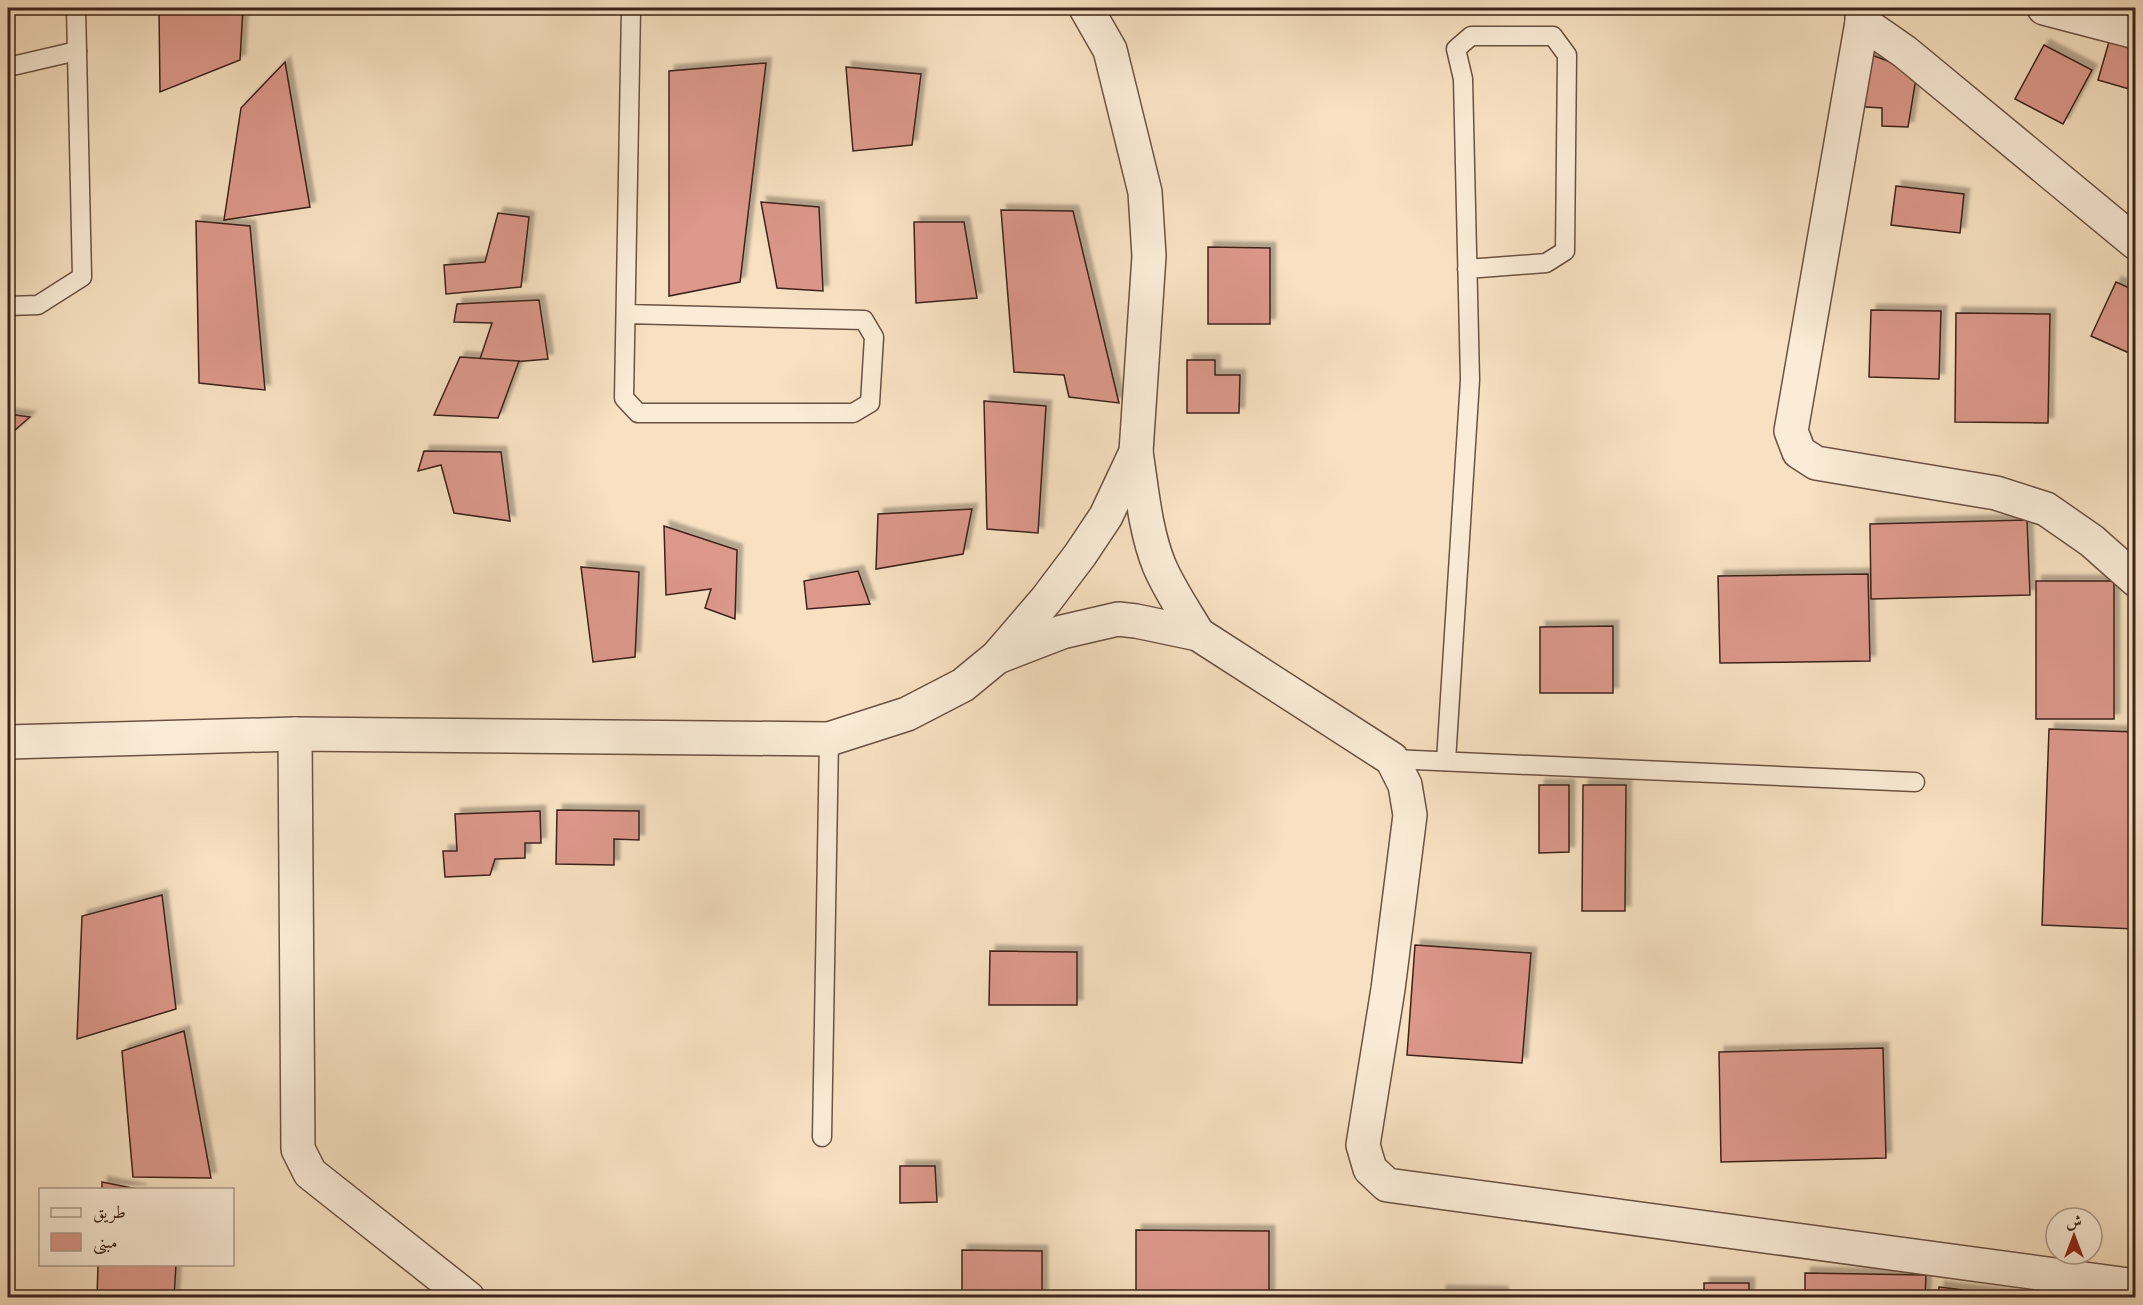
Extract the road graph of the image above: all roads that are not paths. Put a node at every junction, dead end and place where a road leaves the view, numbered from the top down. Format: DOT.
graph roads {
  1 [pos="76,8"];
  2 [pos="631,8"];
  3 [pos="1086,8"];
  4 [pos="2044,8"];
  5 [pos="1862,15"];
  6 [pos="2136,32"];
  7 [pos="77,51"];
  8 [pos="8,67"];
  9 [pos="2136,243"];
  10 [pos="1467,269"];
  11 [pos="8,306"];
  12 [pos="626,315"];
  13 [pos="1136,452"];
  14 [pos="2136,580"];
  15 [pos="1198,634"];
  16 [pos="997,657"];
  17 [pos="295,734"];
  18 [pos="829,739"];
  19 [pos="8,742"];
  20 [pos="1392,759"];
  21 [pos="1446,761"];
  22 [pos="1915,782"];
  23 [pos="822,1137"];
  24 [pos="2136,1286"];
  25 [pos="468,1298"];
  1 -- 7 [label="lane"];
  2 -- 12 [label="lane"];
  3 -- 13 [label="street"];
  4 -- 6 [label="street"];
  5 -- 9 [label="street"];
  5 -- 14 [label="street"];
  7 -- 8 [label="lane"];
  7 -- 11 [label="lane"];
  10 -- 10 [label="lane"];
  10 -- 21 [label="lane"];
  12 -- 12 [label="lane"];
  13 -- 15 [label="street"];
  13 -- 16 [label="street"];
  15 -- 16 [label="street"];
  15 -- 20 [label="street"];
  16 -- 18 [label="street"];
  17 -- 18 [label="street"];
  17 -- 19 [label="street"];
  17 -- 25 [label="street"];
  18 -- 23 [label="lane"];
  20 -- 21 [label="lane"];
  20 -- 24 [label="street"];
  21 -- 22 [label="lane"];
}
